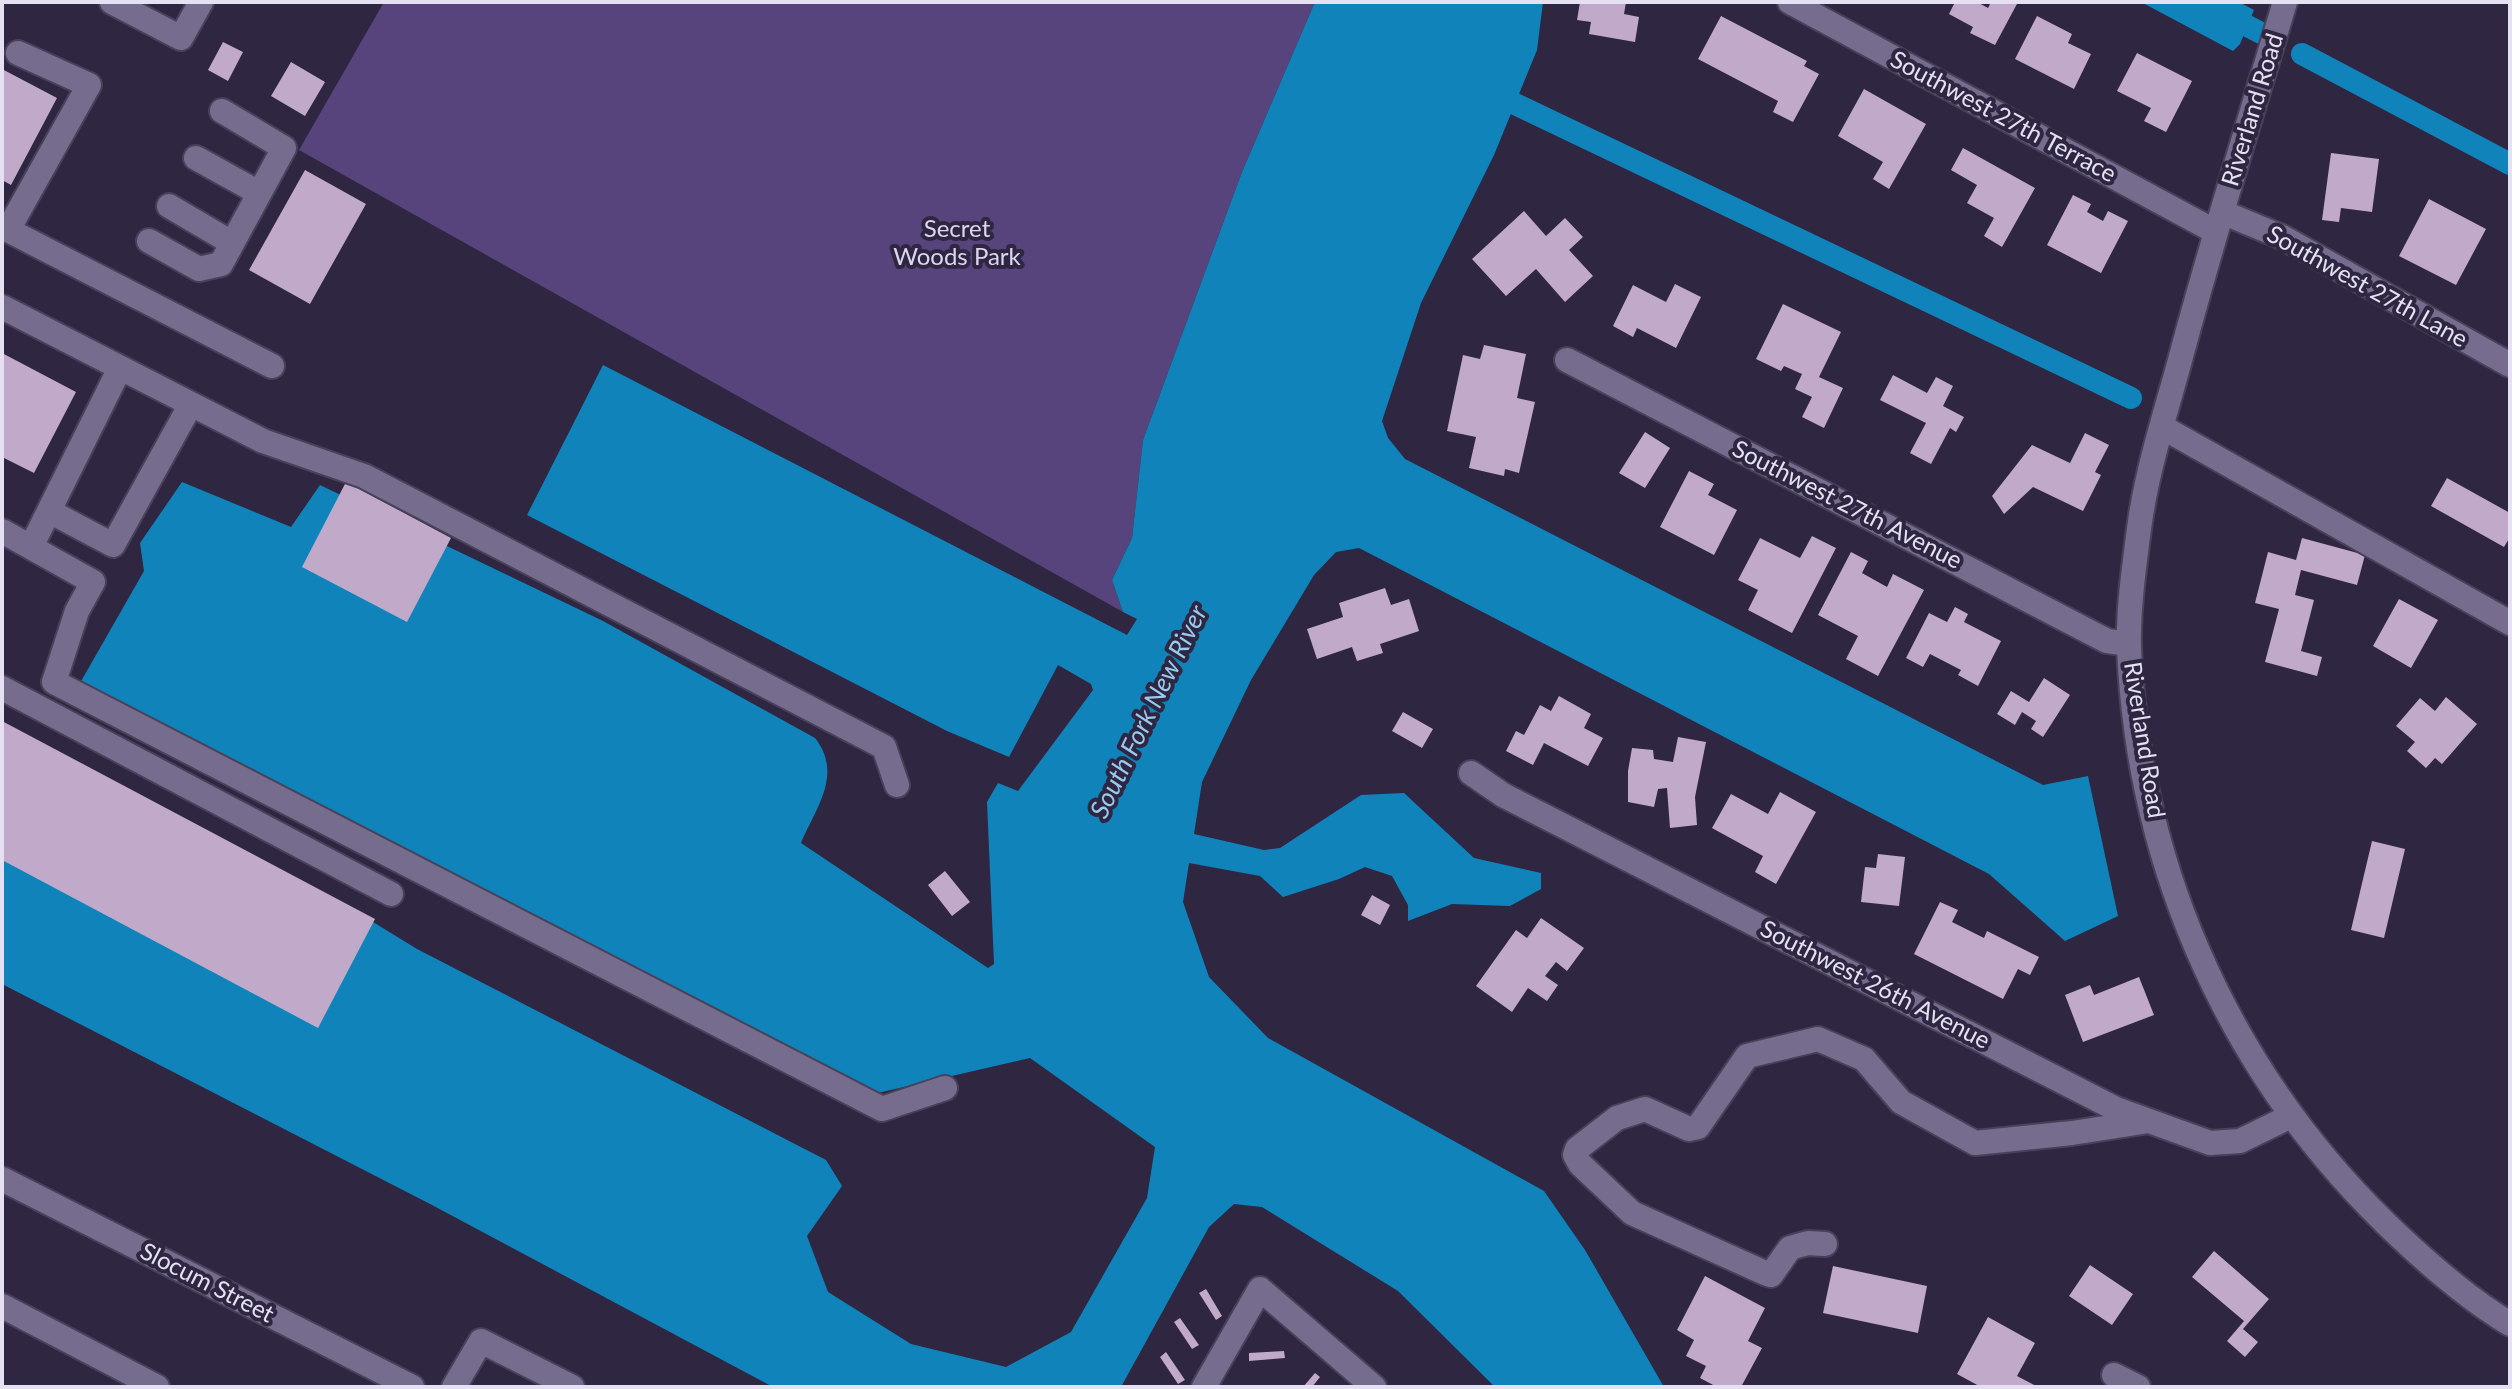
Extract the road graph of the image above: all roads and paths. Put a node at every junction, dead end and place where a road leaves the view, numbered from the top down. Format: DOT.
graph roads {
  1 [pos="112,2"];
  2 [pos="201,2"];
  3 [pos="1790,2"];
  4 [pos="2282,3"];
  5 [pos="18,53"];
  6 [pos="222,111"];
  7 [pos="196,158"];
  8 [pos="259,193"];
  9 [pos="169,206"];
  10 [pos="2219,222"];
  11 [pos="5,228"];
  12 [pos="149,241"];
  13 [pos="232,243"];
  14 [pos="2,307"];
  15 [pos="1567,360"];
  16 [pos="2510,365"];
  17 [pos="272,366"];
  18 [pos="120,368"];
  19 [pos="191,404"];
  20 [pos="2162,427"];
  21 [pos="49,511"];
  22 [pos="2,531"];
  23 [pos="31,547"];
  24 [pos="2510,623"];
  25 [pos="2129,644"];
  26 [pos="2,688"];
  27 [pos="1471,773"];
  28 [pos="897,785"];
  29 [pos="391,894"];
  30 [pos="945,1088"];
  31 [pos="2289,1117"];
  32 [pos="2149,1121"];
  33 [pos="2,1179"];
  34 [pos="1825,1244"];
  35 [pos="2,1306"];
  36 [pos="2510,1324"];
  37 [pos="2114,1375"];
  38 [pos="157,1387"];
  39 [pos="412,1387"];
  40 [pos="454,1387"];
  41 [pos="572,1387"];
  42 [pos="1204,1387"];
  43 [pos="1374,1387"];
  44 [pos="2138,1387"];
  1 -- 2 [label="street"];
  3 -- 10 [label="street, Southwest 27th Terrace"];
  4 -- 10 [label="street, Riverland Road"];
  5 -- 11 [label="street"];
  6 -- 8 [label="street"];
  7 -- 8 [label="street"];
  8 -- 13 [label="street"];
  9 -- 13 [label="street"];
  10 -- 16 [label="street, Southwest 27th Lane"];
  10 -- 20 [label="street, Riverland Road"];
  11 -- 17 [label="street"];
  12 -- 13 [label="street"];
  14 -- 18 [label="street"];
  15 -- 25 [label="street, Southwest 27th Avenue"];
  18 -- 19 [label="street"];
  18 -- 21 [label="street"];
  19 -- 21 [label="street"];
  19 -- 28 [label="street"];
  20 -- 24 [label="street"];
  20 -- 25 [label="street, Riverland Road"];
  21 -- 23 [label="street"];
  22 -- 23 [label="street"];
  23 -- 30 [label="street"];
  25 -- 31 [label="street, Riverland Road"];
  26 -- 29 [label="street"];
  27 -- 32 [label="street, Southwest 26th Avenue"];
  31 -- 32 [label="street, Southwest 26th Avenue"];
  31 -- 36 [label="street, Riverland Road"];
  32 -- 34 [label="street"];
  33 -- 39 [label="street, Slocum Street"];
  35 -- 38 [label="street"];
  37 -- 44 [label="street"];
  40 -- 41 [label="street"];
  42 -- 43 [label="street"];
}
